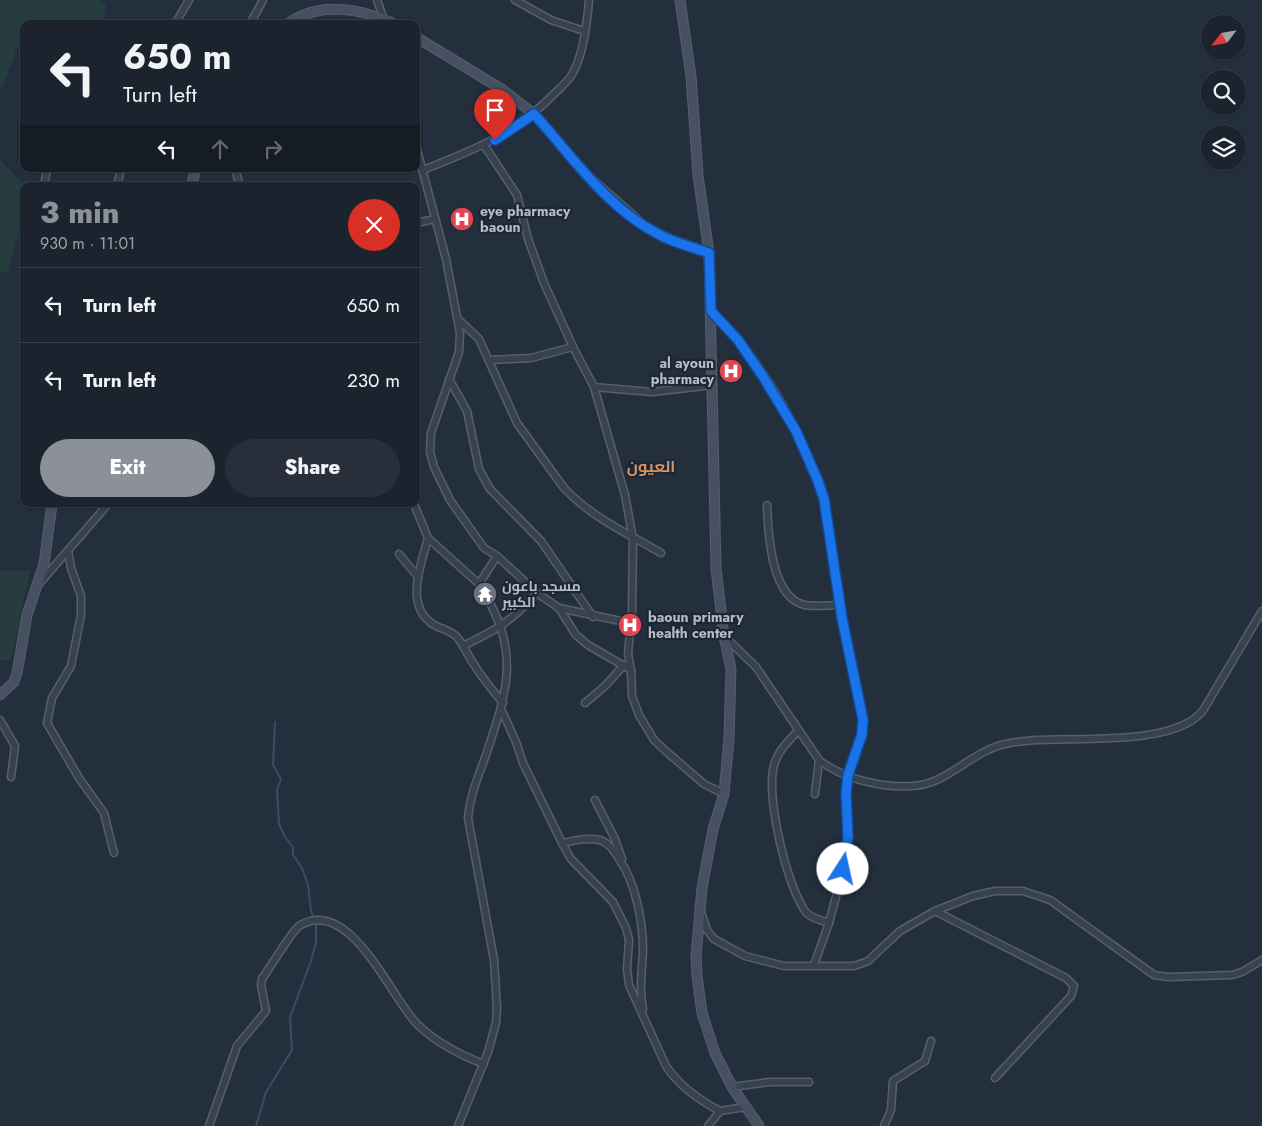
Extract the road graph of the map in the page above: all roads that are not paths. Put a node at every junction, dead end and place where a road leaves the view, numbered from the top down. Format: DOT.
graph roads {
  1 [pos="189,0"];
  2 [pos="263,0"];
  3 [pos="377,0"];
  4 [pos="515,0"];
  5 [pos="590,0"];
  6 [pos="680,0"];
  7 [pos="177,20"];
  8 [pos="252,20"];
  9 [pos="295,20"];
  10 [pos="379,20"];
  11 [pos="383,20"];
  12 [pos="584,31"];
  13 [pos="420,39"];
  14 [pos="534,114"];
  15 [pos="484,145"];
  16 [pos="420,160"];
  17 [pos="423,170"];
  18 [pos="435,219"];
  19 [pos="420,222"];
  20 [pos="709,253"];
  21 [pos="711,311"];
  22 [pos="458,319"];
  23 [pos="573,347"];
  24 [pos="490,360"];
  25 [pos="449,379"];
  26 [pos="713,385"];
  27 [pos="594,387"];
  28 [pos="767,506"];
  29 [pos="52,507"];
  30 [pos="105,507"];
  31 [pos="415,507"];
  32 [pos="428,538"];
  33 [pos="633,539"];
  34 [pos="68,550"];
  35 [pos="660,553"];
  36 [pos="399,554"];
  37 [pos="497,556"];
  38 [pos="418,577"];
  39 [pos="39,584"];
  40 [pos="479,584"];
  41 [pos="537,594"];
  42 [pos="840,605"];
  43 [pos="559,608"];
  44 [pos="1262,611"];
  45 [pos="594,617"];
  46 [pos="630,623"];
  47 [pos="501,627"];
  48 [pos="724,636"];
  49 [pos="463,646"];
  50 [pos="624,665"];
  51 [pos="631,670"];
  52 [pos="0,695"];
  53 [pos="585,703"];
  54 [pos="502,707"];
  55 [pos="0,720"];
  56 [pos="798,731"];
  57 [pos="819,760"];
  58 [pos="848,775"];
  59 [pos="10,777"];
  60 [pos="724,794"];
  61 [pos="815,794"];
  62 [pos="596,800"];
  63 [pos="562,843"];
  64 [pos="114,853"];
  65 [pos="624,865"];
  66 [pos="700,907"];
  67 [pos="934,911"];
  68 [pos="828,923"];
  69 [pos="1262,960"];
  70 [pos="814,965"];
  71 [pos="644,1012"];
  72 [pos="931,1042"];
  73 [pos="484,1064"];
  74 [pos="996,1078"];
  75 [pos="810,1082"];
  76 [pos="732,1087"];
  77 [pos="745,1107"];
  78 [pos="720,1112"];
  79 [pos="209,1126"];
  80 [pos="458,1126"];
  81 [pos="708,1126"];
  82 [pos="759,1126"];
  83 [pos="884,1126"];
  1 -- 7 [label="street"];
  2 -- 8 [label="street"];
  3 -- 11 [label="street"];
  4 -- 12 [label="street"];
  5 -- 12 [label="street"];
  6 -- 20 [label="street"];
  9 -- 10 [label="street"];
  12 -- 14 [label="street"];
  13 -- 14 [label="street"];
  14 -- 15 [label="street"];
  14 -- 20 [label="street"];
  15 -- 17 [label="street"];
  15 -- 23 [label="street"];
  16 -- 17 [label="street"];
  17 -- 18 [label="street"];
  18 -- 19 [label="street"];
  18 -- 22 [label="street"];
  20 -- 21 [label="street"];
  21 -- 26 [label="street"];
  21 -- 42 [label="street"];
  22 -- 24 [label="street"];
  22 -- 25 [label="street"];
  23 -- 24 [label="street"];
  23 -- 27 [label="street"];
  24 -- 33 [label="street"];
  25 -- 37 [label="street"];
  25 -- 45 [label="street"];
  26 -- 27 [label="street"];
  26 -- 48 [label="street"];
  27 -- 33 [label="street"];
  28 -- 42 [label="street"];
  29 -- 39 [label="street"];
  30 -- 34 [label="street"];
  31 -- 32 [label="street"];
  32 -- 38 [label="street"];
  32 -- 40 [label="street"];
  33 -- 35 [label="street"];
  33 -- 46 [label="street"];
  34 -- 39 [label="street"];
  34 -- 64 [label="street"];
  36 -- 38 [label="street"];
  37 -- 40 [label="street"];
  37 -- 41 [label="street"];
  38 -- 49 [label="street"];
  39 -- 52 [label="street"];
  40 -- 47 [label="street"];
  41 -- 43 [label="street"];
  41 -- 47 [label="street"];
  42 -- 58 [label="street"];
  43 -- 45 [label="street"];
  43 -- 50 [label="street"];
  44 -- 58 [label="street"];
  45 -- 46 [label="street"];
  46 -- 51 [label="street"];
  47 -- 49 [label="street"];
  47 -- 54 [label="street"];
  48 -- 56 [label="street"];
  48 -- 60 [label="street"];
  49 -- 54 [label="street"];
  50 -- 51 [label="street"];
  50 -- 53 [label="street"];
  51 -- 60 [label="street"];
  54 -- 63 [label="street"];
  54 -- 73 [label="street"];
  55 -- 59 [label="street"];
  56 -- 57 [label="street"];
  56 -- 68 [label="street"];
  57 -- 58 [label="street"];
  57 -- 61 [label="street"];
  58 -- 68 [label="street"];
  60 -- 66 [label="street"];
  62 -- 65 [label="street"];
  63 -- 65 [label="street"];
  63 -- 71 [label="street"];
  65 -- 71 [label="street"];
  66 -- 70 [label="street"];
  66 -- 76 [label="street"];
  67 -- 69 [label="street"];
  67 -- 70 [label="street"];
  67 -- 74 [label="street"];
  68 -- 70 [label="street"];
  71 -- 78 [label="street"];
  72 -- 83 [label="street"];
  73 -- 79 [label="street"];
  73 -- 80 [label="street"];
  75 -- 76 [label="street"];
  76 -- 77 [label="street"];
  77 -- 78 [label="street"];
  77 -- 82 [label="street"];
  78 -- 81 [label="street"];
}
